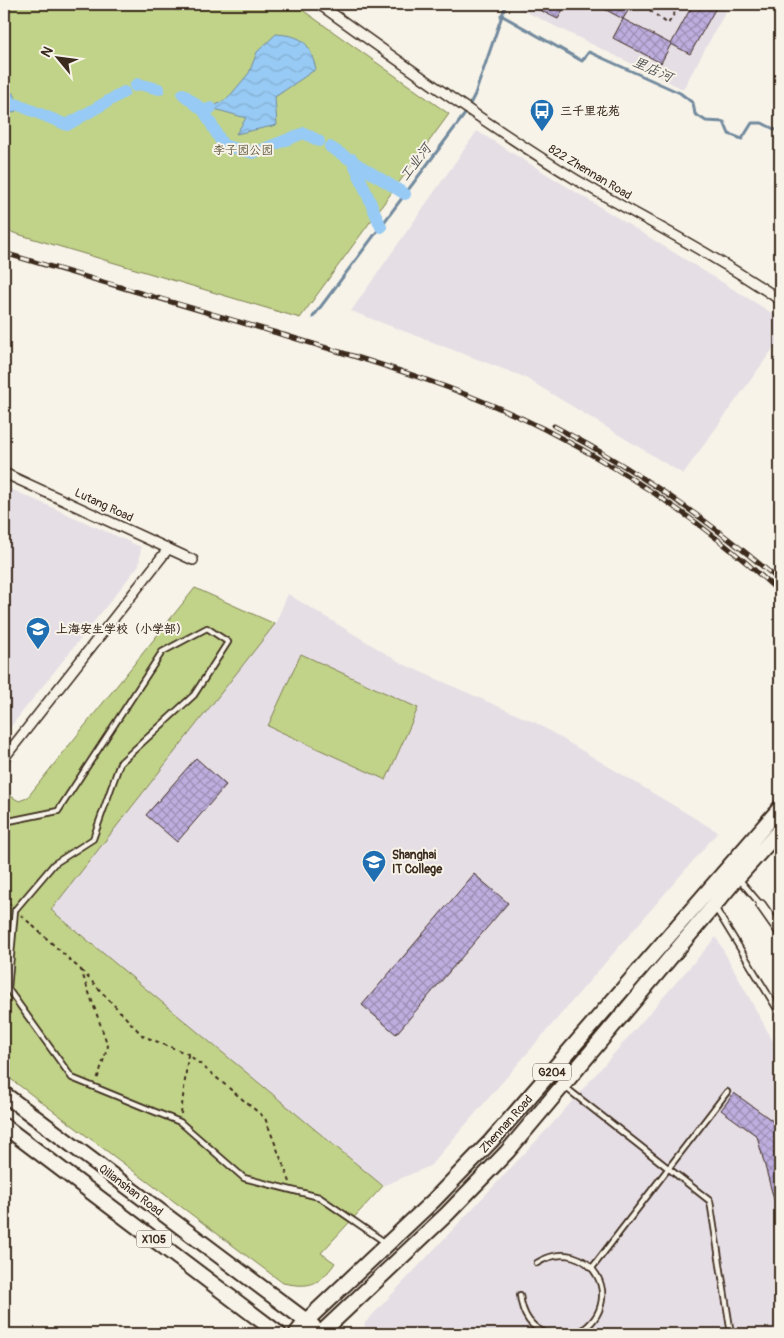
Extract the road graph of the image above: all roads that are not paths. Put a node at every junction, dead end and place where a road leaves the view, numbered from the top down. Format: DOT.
graph roads {
  1 [pos="319,4"];
  2 [pos="780,300"];
  3 [pos="4,473"];
  4 [pos="168,549"];
  5 [pos="193,560"];
  6 [pos="4,758"];
  7 [pos="780,808"];
  8 [pos="4,822"];
  9 [pos="780,830"];
  10 [pos="733,873"];
  11 [pos="710,900"];
  12 [pos="761,905"];
  13 [pos="780,919"];
  14 [pos="780,932"];
  15 [pos="6,988"];
  16 [pos="780,1014"];
  17 [pos="564,1086"];
  18 [pos="727,1092"];
  19 [pos="4,1094"];
  20 [pos="4,1126"];
  21 [pos="669,1168"];
  22 [pos="388,1244"];
  23 [pos="536,1263"];
  24 [pos="592,1268"];
  25 [pos="520,1295"];
  26 [pos="306,1321"];
  27 [pos="280,1334"];
  28 [pos="296,1334"];
  29 [pos="321,1334"];
  30 [pos="548,1334"];
  31 [pos="576,1334"];
  32 [pos="732,1334"];
  1 -- 2 [label="street, 822 Zhennan Road"];
  3 -- 4 [label="street, Lutang Road"];
  4 -- 5 [label="street, Lutang Road"];
  4 -- 6 [label="street"];
  7 -- 10 [label="main road, Zhennan Road / G204"];
  8 -- 15 [label="lane"];
  9 -- 10 [label="main road, Zhennan Road / G204"];
  10 -- 11 [label="main road, Zhennan Road / G204"];
  10 -- 12 [label="lane"];
  11 -- 16 [label="lane"];
  11 -- 17 [label="main road, Zhennan Road / G204"];
  11 -- 22 [label="main road, Zhennan Road / G204"];
  12 -- 13 [label="street"];
  12 -- 14 [label="street"];
  15 -- 22 [label="lane"];
  17 -- 21 [label="lane"];
  17 -- 29 [label="main road, Zhennan Road / G204"];
  18 -- 21 [label="lane"];
  19 -- 26 [label="main road, Qilianshan Road / X105"];
  20 -- 27 [label="main road, Qilianshan Road / X105"];
  21 -- 24 [label="lane"];
  21 -- 32 [label="lane"];
  22 -- 26 [label="main road, Zhennan Road / G204"];
  23 -- 24 [label="lane"];
  24 -- 31 [label="lane"];
  25 -- 30 [label="lane"];
  26 -- 28 [label="main road, Zhennan Road / G204"];
  26 -- 29 [label="main road, Qilianshan Road"];
}
